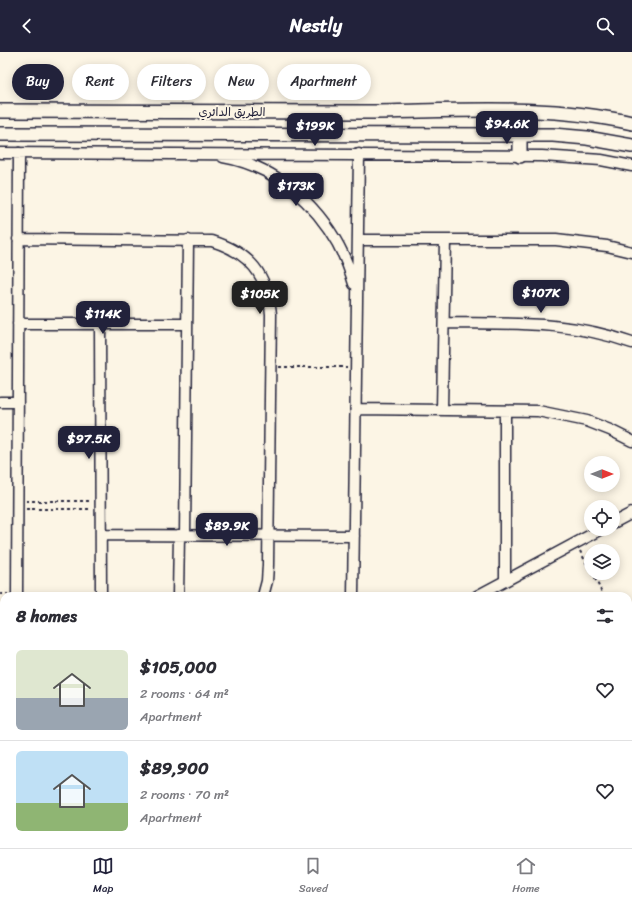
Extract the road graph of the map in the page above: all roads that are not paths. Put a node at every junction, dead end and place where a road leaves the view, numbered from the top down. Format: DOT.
graph roads {
  1 [pos="0,111"];
  2 [pos="203,112"];
  3 [pos="632,123"];
  4 [pos="0,134"];
  5 [pos="520,134"];
  6 [pos="203,135"];
  7 [pos="632,146"];
  8 [pos="0,153"];
  9 [pos="19,153"];
  10 [pos="202,153"];
  11 [pos="359,154"];
  12 [pos="520,156"];
  13 [pos="632,166"];
  14 [pos="18,239"];
  15 [pos="188,240"];
  16 [pos="358,240"];
  17 [pos="445,240"];
  18 [pos="632,252"];
  19 [pos="357,297"];
  20 [pos="444,323"];
  21 [pos="18,324"];
  22 [pos="100,324"];
  23 [pos="187,324"];
  24 [pos="632,343"];
  25 [pos="0,402"];
  26 [pos="18,402"];
  27 [pos="356,409"];
  28 [pos="442,410"];
  29 [pos="505,411"];
  30 [pos="632,441"];
  31 [pos="632,513"];
  32 [pos="620,519"];
  33 [pos="101,535"];
  34 [pos="182,535"];
  35 [pos="269,536"];
  36 [pos="354,536"];
  37 [pos="589,536"];
  38 [pos="505,581"];
  39 [pos="17,592"];
  40 [pos="101,592"];
  41 [pos="178,592"];
  42 [pos="264,592"];
  43 [pos="353,592"];
  44 [pos="484,592"];
  1 -- 2 [label="main road, الطريق الدائري"];
  2 -- 3 [label="main road, الطريق الدائري"];
  2 -- 6 [label="main road"];
  4 -- 6 [label="main road, الطريق الدائري"];
  5 -- 6 [label="main road, الطريق الدائري"];
  5 -- 7 [label="main road, الطريق الدائري"];
  5 -- 12 [label="main road"];
  8 -- 9 [label="street"];
  9 -- 10 [label="street"];
  9 -- 14 [label="street"];
  10 -- 11 [label="street"];
  10 -- 19 [label="street"];
  11 -- 12 [label="street"];
  11 -- 16 [label="street"];
  12 -- 13 [label="street"];
  14 -- 15 [label="street"];
  14 -- 21 [label="street"];
  15 -- 23 [label="street"];
  15 -- 35 [label="street"];
  16 -- 17 [label="street"];
  16 -- 19 [label="street"];
  17 -- 18 [label="street"];
  17 -- 20 [label="street"];
  19 -- 27 [label="street"];
  20 -- 24 [label="street"];
  20 -- 28 [label="street"];
  21 -- 22 [label="street"];
  21 -- 26 [label="street"];
  22 -- 23 [label="street"];
  22 -- 33 [label="street"];
  23 -- 34 [label="street"];
  25 -- 26 [label="street"];
  26 -- 39 [label="street"];
  27 -- 28 [label="street"];
  27 -- 36 [label="street"];
  28 -- 29 [label="street"];
  29 -- 30 [label="street"];
  29 -- 38 [label="street"];
  31 -- 32 [label="street"];
  33 -- 34 [label="street"];
  33 -- 40 [label="street"];
  34 -- 35 [label="street"];
  34 -- 41 [label="street"];
  35 -- 36 [label="street"];
  35 -- 42 [label="street"];
  36 -- 43 [label="street"];
  37 -- 38 [label="street"];
  38 -- 44 [label="street"];
}
